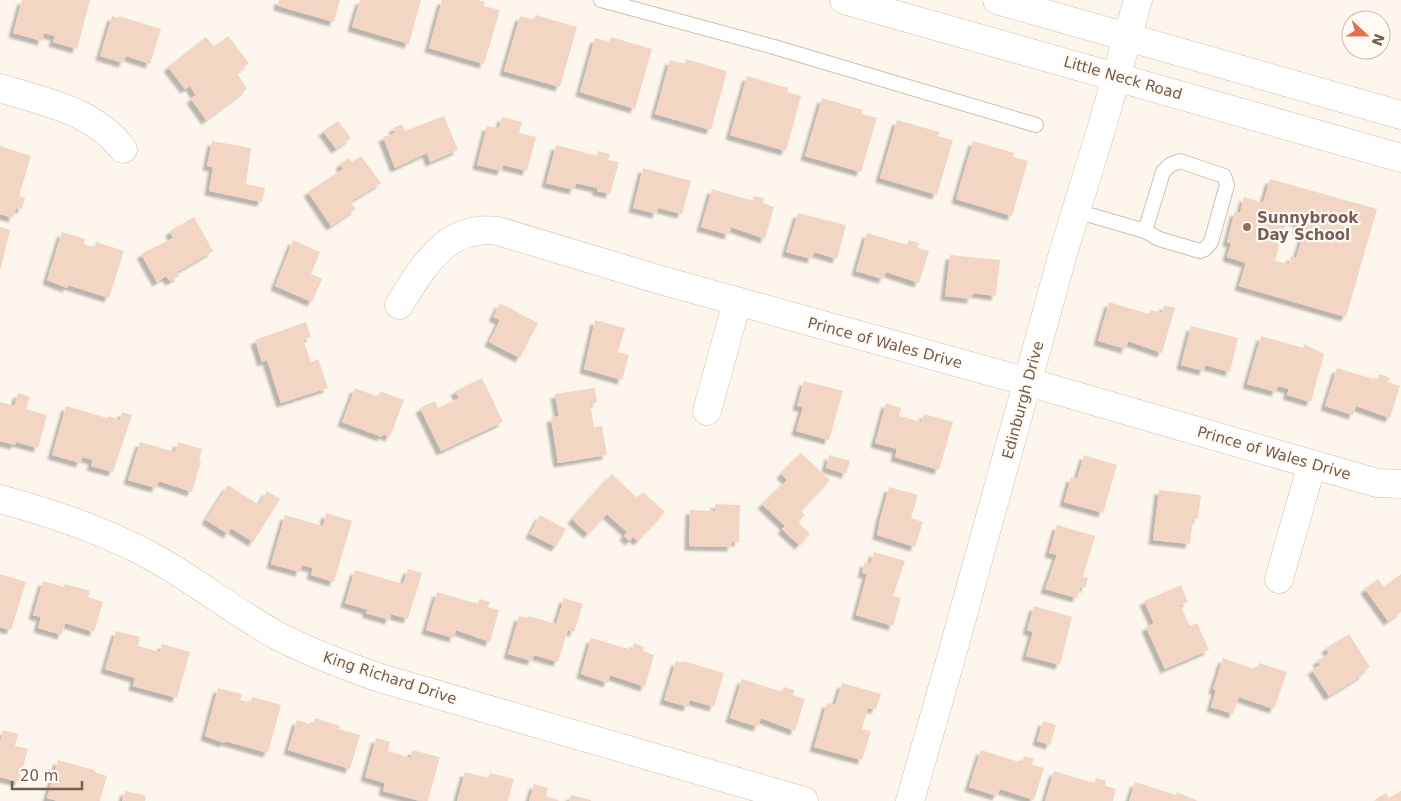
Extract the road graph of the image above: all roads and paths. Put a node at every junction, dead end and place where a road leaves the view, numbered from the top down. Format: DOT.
graph roads {
  1 [pos="601,0"];
  2 [pos="844,0"];
  3 [pos="997,0"];
  4 [pos="1138,0"];
  5 [pos="1127,37"];
  6 [pos="1116,76"];
  7 [pos="0,88"];
  8 [pos="1401,115"];
  9 [pos="1036,125"];
  10 [pos="123,149"];
  11 [pos="1401,158"];
  12 [pos="1076,211"];
  13 [pos="1145,231"];
  14 [pos="738,302"];
  15 [pos="399,305"];
  16 [pos="1028,382"];
  17 [pos="707,411"];
  18 [pos="1312,464"];
  19 [pos="1401,484"];
  20 [pos="0,499"];
  21 [pos="1278,579"];
  22 [pos="804,801"];
  23 [pos="910,801"];
  1 -- 9 [label="lane"];
  2 -- 6 [label="street, Little Neck Road"];
  3 -- 5 [label="street"];
  4 -- 5 [label="street, Edinburgh Drive"];
  5 -- 6 [label="street, Edinburgh Drive"];
  5 -- 8 [label="street"];
  6 -- 11 [label="street, Little Neck Road"];
  6 -- 12 [label="street, Edinburgh Drive"];
  7 -- 10 [label="street"];
  12 -- 13 [label="lane"];
  12 -- 16 [label="street, Edinburgh Drive"];
  13 -- 13 [label="lane"];
  14 -- 15 [label="street, Prince of Wales Drive"];
  14 -- 16 [label="street, Prince of Wales Drive"];
  14 -- 17 [label="street"];
  16 -- 18 [label="street, Prince of Wales Drive"];
  16 -- 23 [label="street, Edinburgh Drive"];
  18 -- 19 [label="street, Prince of Wales Drive"];
  18 -- 21 [label="street"];
  20 -- 22 [label="street, King Richard Drive"];
}
